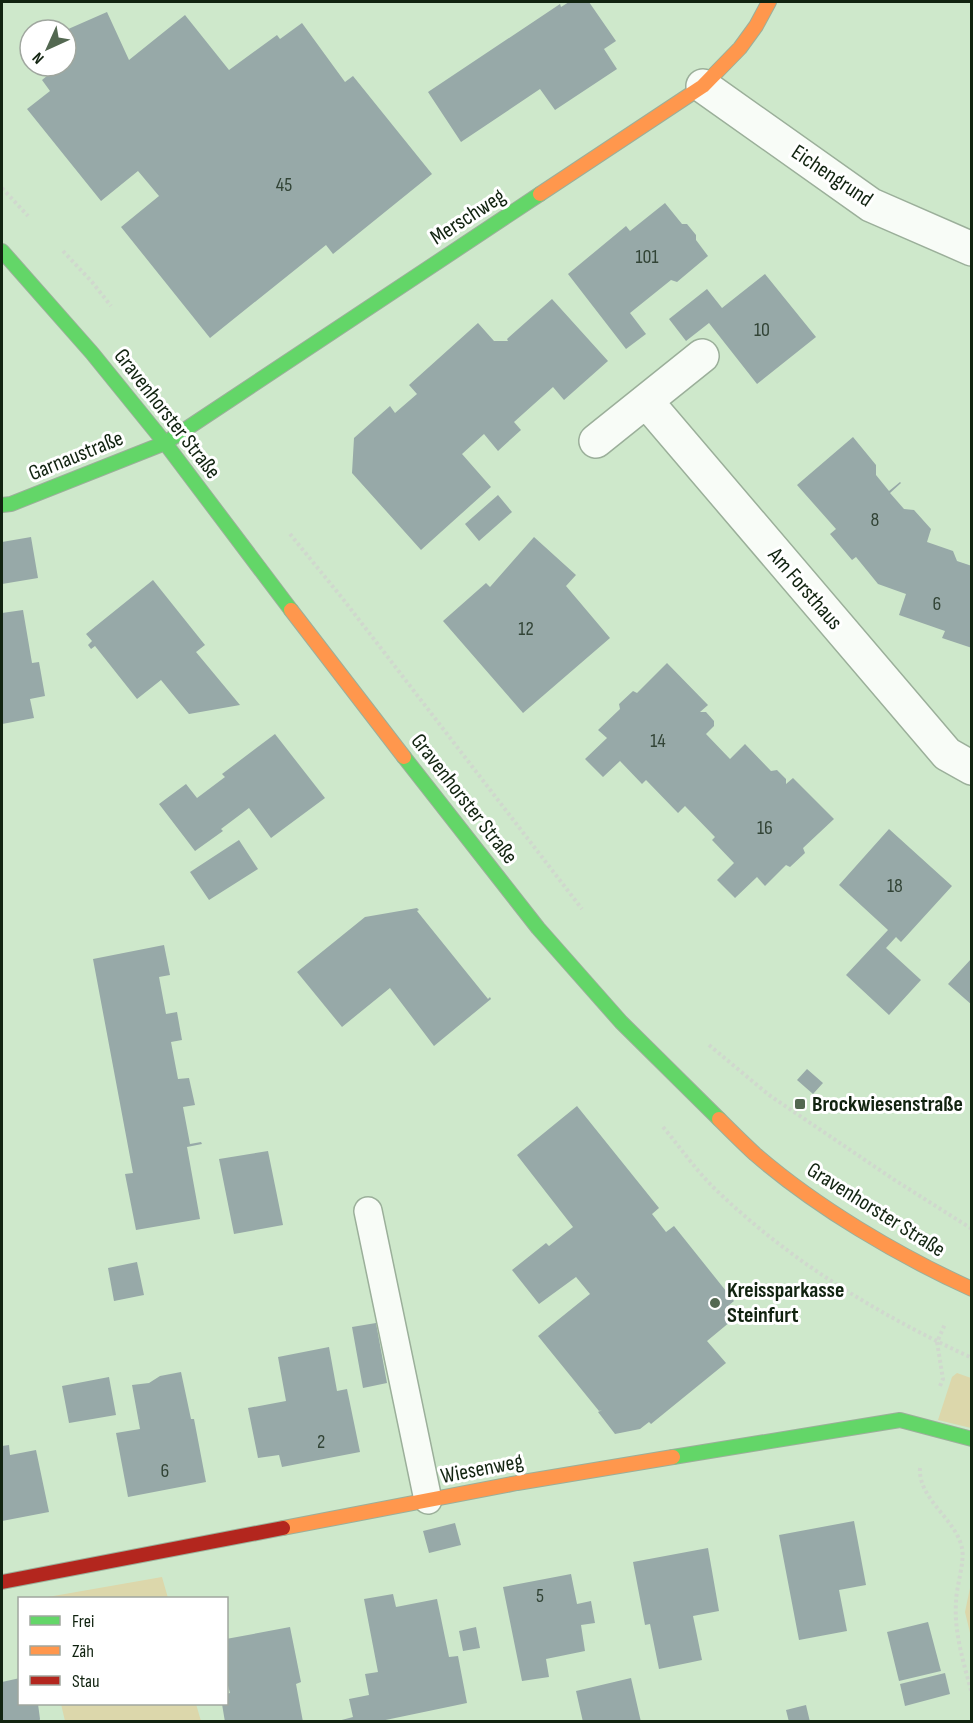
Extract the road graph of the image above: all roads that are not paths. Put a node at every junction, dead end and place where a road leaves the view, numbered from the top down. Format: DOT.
graph roads {
  1 [pos="769,2"];
  2 [pos="703,86"];
  3 [pos="972,249"];
  4 [pos="2,251"];
  5 [pos="702,356"];
  6 [pos="646,401"];
  7 [pos="596,441"];
  8 [pos="165,443"];
  9 [pos="2,505"];
  10 [pos="972,768"];
  11 [pos="368,1211"];
  12 [pos="972,1289"];
  13 [pos="972,1439"];
  14 [pos="428,1500"];
  15 [pos="2,1582"];
  1 -- 2 [label="street, Merschweg"];
  2 -- 3 [label="street, Eichengrund"];
  2 -- 8 [label="street, Merschweg"];
  4 -- 8 [label="street, Gravenhorster Straße"];
  5 -- 6 [label="street"];
  6 -- 7 [label="street"];
  6 -- 10 [label="street, Am Forsthaus"];
  8 -- 9 [label="street, Garnaustraße"];
  8 -- 12 [label="street, Gravenhorster Straße"];
  11 -- 14 [label="lane"];
  13 -- 14 [label="street, Wiesenweg"];
  14 -- 15 [label="street, Wiesenweg"];
}
